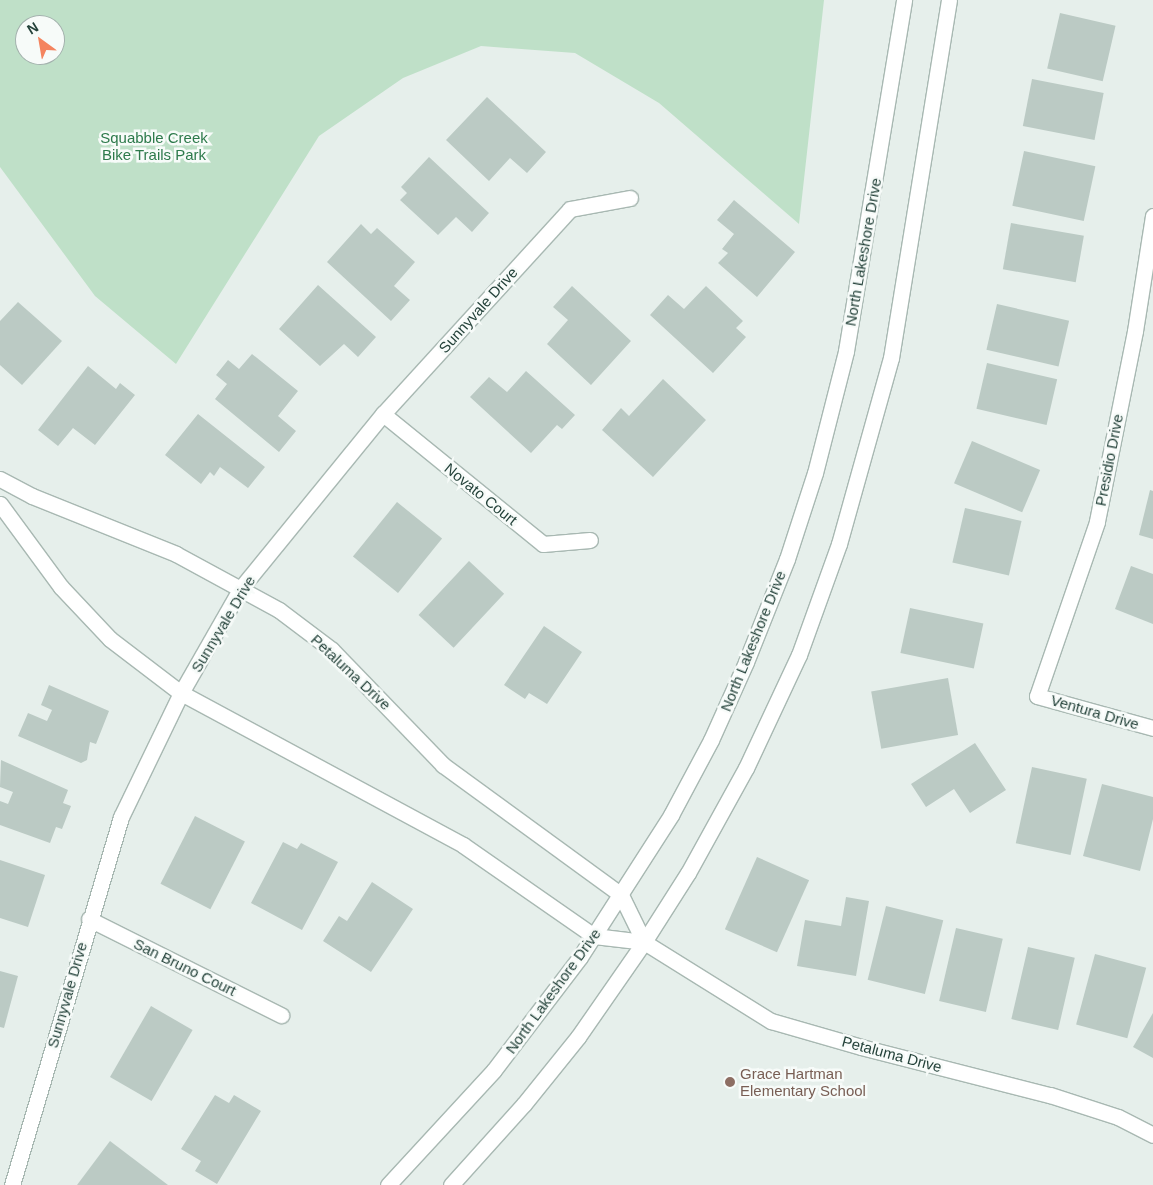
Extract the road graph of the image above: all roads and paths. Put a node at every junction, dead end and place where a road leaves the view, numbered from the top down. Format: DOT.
graph roads {
  1 [pos="904,0"];
  2 [pos="949,0"];
  3 [pos="630,198"];
  4 [pos="1153,216"];
  5 [pos="383,414"];
  6 [pos="0,479"];
  7 [pos="0,504"];
  8 [pos="590,540"];
  9 [pos="241,588"];
  10 [pos="181,693"];
  11 [pos="1037,696"];
  12 [pos="1153,728"];
  13 [pos="621,895"];
  14 [pos="89,919"];
  15 [pos="594,936"];
  16 [pos="644,942"];
  17 [pos="282,1015"];
  18 [pos="1153,1135"];
  19 [pos="12,1185"];
  20 [pos="388,1185"];
  21 [pos="451,1185"];
  1 -- 13 [label="street, North Lakeshore Drive"];
  2 -- 16 [label="street"];
  3 -- 5 [label="street, Sunnyvale Drive"];
  4 -- 11 [label="street, Presidio Drive"];
  5 -- 8 [label="street, Novato Court"];
  5 -- 9 [label="street, Sunnyvale Drive"];
  6 -- 9 [label="street, Petaluma Drive"];
  7 -- 10 [label="street, Petaluma Drive"];
  9 -- 10 [label="street, Sunnyvale Drive"];
  9 -- 13 [label="street, Petaluma Drive"];
  10 -- 14 [label="street, Sunnyvale Drive"];
  10 -- 15 [label="street, Petaluma Drive"];
  11 -- 12 [label="street, Ventura Drive"];
  13 -- 15 [label="street, North Lakeshore Drive"];
  13 -- 16 [label="street, Petaluma Drive"];
  14 -- 17 [label="street, San Bruno Court"];
  14 -- 19 [label="street, Sunnyvale Drive"];
  15 -- 16 [label="street, Petaluma Drive"];
  15 -- 20 [label="street, North Lakeshore Drive"];
  16 -- 18 [label="street, Petaluma Drive"];
  16 -- 21 [label="street"];
}
